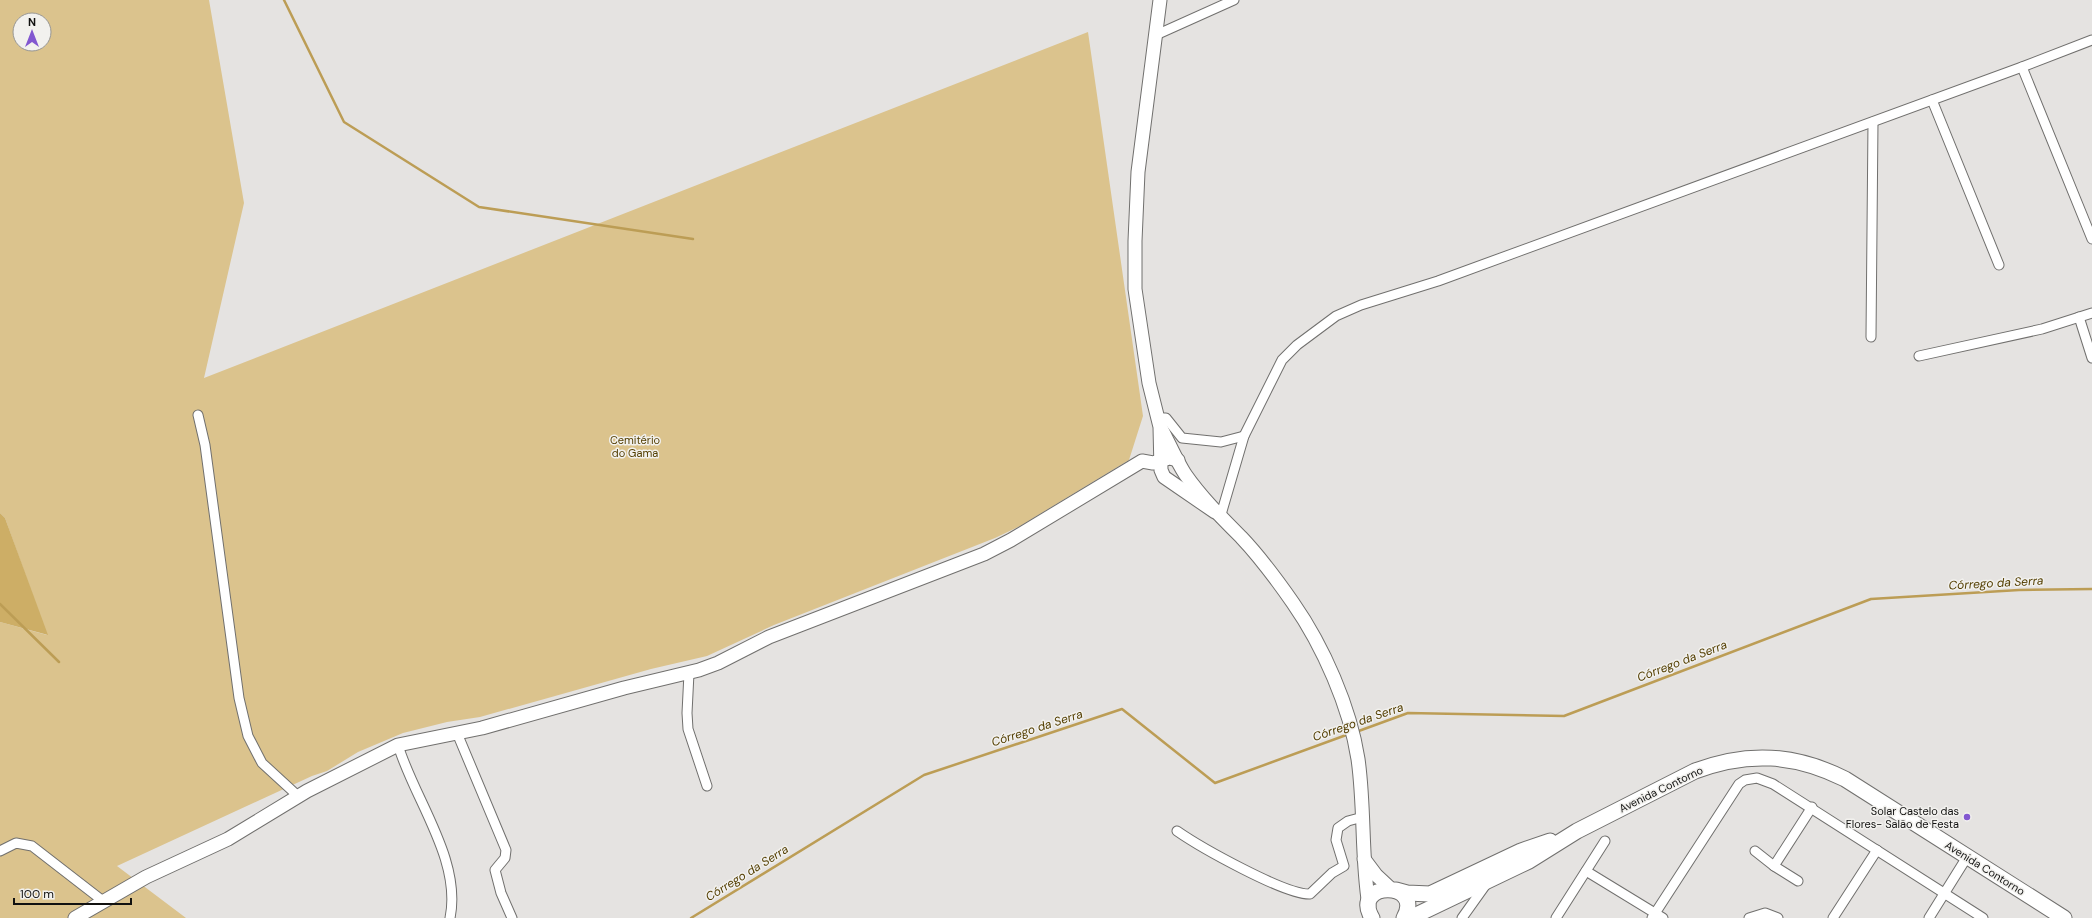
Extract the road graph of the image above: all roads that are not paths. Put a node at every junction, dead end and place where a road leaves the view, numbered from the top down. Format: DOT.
graph roads {
  1 [pos="1160,0"];
  2 [pos="1234,0"];
  3 [pos="1156,35"];
  4 [pos="2092,40"];
  5 [pos="2022,67"];
  6 [pos="1932,100"];
  7 [pos="1873,122"];
  8 [pos="2092,239"];
  9 [pos="1999,265"];
  10 [pos="2092,313"];
  11 [pos="2079,317"];
  12 [pos="1871,337"];
  13 [pos="1919,356"];
  14 [pos="2092,358"];
  15 [pos="198,415"];
  16 [pos="1160,423"];
  17 [pos="1244,436"];
  18 [pos="1178,460"];
  19 [pos="1160,462"];
  20 [pos="1184,473"];
  21 [pos="1170,481"];
  22 [pos="1218,515"];
  23 [pos="689,673"];
  24 [pos="457,733"];
  25 [pos="398,745"];
  26 [pos="707,786"];
  27 [pos="298,796"];
  28 [pos="1812,807"];
  29 [pos="1363,816"];
  30 [pos="1177,831"];
  31 [pos="1577,831"];
  32 [pos="1605,841"];
  33 [pos="1877,850"];
  34 [pos="0,851"];
  35 [pos="1755,852"];
  36 [pos="1967,857"];
  37 [pos="1364,859"];
  38 [pos="1774,866"];
  39 [pos="1586,871"];
  40 [pos="1490,879"];
  41 [pos="1798,881"];
  42 [pos="1393,889"];
  43 [pos="1945,894"];
  44 [pos="103,901"];
  45 [pos="1369,913"];
  46 [pos="1657,916"];
  47 [pos="75,918"];
  48 [pos="450,918"];
  49 [pos="512,918"];
  50 [pos="1404,918"];
  51 [pos="1410,918"];
  52 [pos="1462,918"];
  53 [pos="1556,918"];
  54 [pos="1749,918"];
  55 [pos="1778,918"];
  56 [pos="1833,918"];
  57 [pos="1929,918"];
  58 [pos="1983,918"];
  59 [pos="2064,918"];
  1 -- 3 [label="street"];
  2 -- 3 [label="street"];
  3 -- 16 [label="street"];
  4 -- 5 [label="street"];
  5 -- 6 [label="street"];
  5 -- 8 [label="street"];
  6 -- 7 [label="street"];
  6 -- 9 [label="street"];
  7 -- 12 [label="street"];
  7 -- 17 [label="street"];
  10 -- 11 [label="street"];
  11 -- 13 [label="street"];
  11 -- 14 [label="street"];
  15 -- 27 [label="street"];
  16 -- 17 [label="street"];
  16 -- 18 [label="street"];
  16 -- 19 [label="street"];
  17 -- 22 [label="street"];
  18 -- 19 [label="street"];
  18 -- 20 [label="street"];
  19 -- 21 [label="street"];
  19 -- 23 [label="street"];
  20 -- 21 [label="street"];
  20 -- 22 [label="street"];
  21 -- 22 [label="street"];
  22 -- 29 [label="street"];
  23 -- 24 [label="street"];
  23 -- 26 [label="street"];
  24 -- 25 [label="street"];
  24 -- 49 [label="street"];
  25 -- 27 [label="street"];
  25 -- 48 [label="street"];
  27 -- 44 [label="street"];
  28 -- 33 [label="street"];
  28 -- 38 [label="street"];
  28 -- 46 [label="street"];
  29 -- 30 [label="street"];
  29 -- 37 [label="street"];
  31 -- 36 [label="main road, Avenida Contorno"];
  31 -- 40 [label="main road, Avenida Contorno"];
  31 -- 42 [label="main road, Avenida Contorno"];
  32 -- 39 [label="street"];
  33 -- 43 [label="street"];
  33 -- 56 [label="street"];
  34 -- 44 [label="street"];
  35 -- 38 [label="street"];
  36 -- 43 [label="street"];
  36 -- 59 [label="main road, Avenida Contorno"];
  37 -- 42 [label="street"];
  37 -- 45 [label="street"];
  38 -- 41 [label="street"];
  39 -- 46 [label="street"];
  39 -- 53 [label="street"];
  40 -- 51 [label="main road, Avenida Contorno"];
  40 -- 52 [label="street"];
  42 -- 45 [label="main road"];
  42 -- 50 [label="main road"];
  43 -- 57 [label="street"];
  43 -- 58 [label="street"];
  44 -- 47 [label="street"];
  54 -- 55 [label="street"];
}
